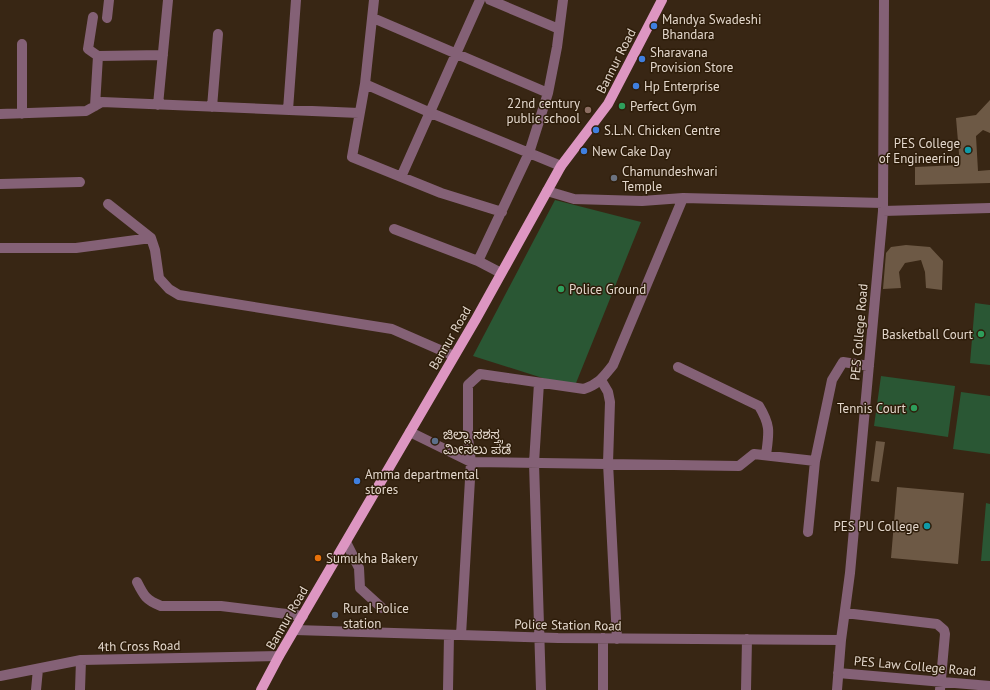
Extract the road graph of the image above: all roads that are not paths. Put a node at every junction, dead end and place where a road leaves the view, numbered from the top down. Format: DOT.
graph roads {
  1 [pos="109,0"];
  2 [pos="168,0"];
  3 [pos="296,0"];
  4 [pos="374,0"];
  5 [pos="480,0"];
  6 [pos="490,0"];
  7 [pos="564,0"];
  8 [pos="884,0"];
  9 [pos="659,1"];
  10 [pos="93,17"];
  11 [pos="108,18"];
  12 [pos="372,18"];
  13 [pos="558,29"];
  14 [pos="218,34"];
  15 [pos="22,44"];
  16 [pos="456,54"];
  17 [pos="98,56"];
  18 [pos="163,56"];
  19 [pos="365,84"];
  20 [pos="548,93"];
  21 [pos="158,104"];
  22 [pos="95,106"];
  23 [pos="212,107"];
  24 [pos="288,110"];
  25 [pos="359,113"];
  26 [pos="431,113"];
  27 [pos="0,114"];
  28 [pos="22,114"];
  29 [pos="529,153"];
  30 [pos="561,166"];
  31 [pos="401,177"];
  32 [pos="80,182"];
  33 [pos="0,184"];
  34 [pos="548,191"];
  35 [pos="683,198"];
  36 [pos="108,204"];
  37 [pos="883,207"];
  38 [pos="990,208"];
  39 [pos="502,212"];
  40 [pos="394,229"];
  41 [pos="151,238"];
  42 [pos="0,248"];
  43 [pos="478,261"];
  44 [pos="501,273"];
  45 [pos="454,356"];
  46 [pos="869,366"];
  47 [pos="678,367"];
  48 [pos="601,380"];
  49 [pos="539,383"];
  50 [pos="410,432"];
  51 [pos="766,455"];
  52 [pos="815,461"];
  53 [pos="471,462"];
  54 [pos="534,463"];
  55 [pos="608,463"];
  56 [pos="808,532"];
  57 [pos="346,542"];
  58 [pos="137,582"];
  59 [pos="382,608"];
  60 [pos="845,613"];
  61 [pos="303,616"];
  62 [pos="295,630"];
  63 [pos="449,635"];
  64 [pos="462,635"];
  65 [pos="539,637"];
  66 [pos="603,638"];
  67 [pos="617,639"];
  68 [pos="747,639"];
  69 [pos="841,640"];
  70 [pos="279,656"];
  71 [pos="81,660"];
  72 [pos="38,669"];
  73 [pos="838,673"];
  74 [pos="0,676"];
  75 [pos="940,686"];
  76 [pos="990,686"];
  77 [pos="36,690"];
  78 [pos="80,690"];
  79 [pos="261,690"];
  80 [pos="448,690"];
  81 [pos="541,690"];
  82 [pos="603,690"];
  83 [pos="746,690"];
  84 [pos="837,690"];
  1 -- 11 [label="street"];
  2 -- 18 [label="street"];
  3 -- 24 [label="street"];
  4 -- 12 [label="street"];
  5 -- 16 [label="street"];
  6 -- 13 [label="street"];
  7 -- 13 [label="street"];
  8 -- 37 [label="street, PES College Road"];
  9 -- 30 [label="main road, Bannur Road"];
  10 -- 17 [label="street"];
  12 -- 16 [label="street"];
  12 -- 19 [label="street"];
  13 -- 20 [label="street"];
  14 -- 23 [label="street"];
  15 -- 28 [label="street"];
  16 -- 20 [label="street"];
  16 -- 26 [label="street"];
  17 -- 18 [label="street"];
  17 -- 22 [label="street"];
  18 -- 21 [label="street"];
  19 -- 25 [label="street"];
  19 -- 26 [label="street"];
  20 -- 29 [label="street"];
  21 -- 22 [label="street"];
  21 -- 23 [label="street"];
  22 -- 28 [label="street"];
  23 -- 24 [label="street"];
  24 -- 25 [label="street"];
  25 -- 31 [label="street"];
  26 -- 29 [label="street"];
  26 -- 31 [label="street"];
  27 -- 28 [label="street"];
  29 -- 30 [label="street"];
  29 -- 39 [label="street"];
  30 -- 34 [label="main road, Bannur Road"];
  31 -- 39 [label="street"];
  32 -- 33 [label="street"];
  34 -- 35 [label="street"];
  34 -- 44 [label="main road, Bannur Road"];
  35 -- 37 [label="street"];
  35 -- 48 [label="street"];
  36 -- 41 [label="street"];
  37 -- 38 [label="street"];
  37 -- 46 [label="street, PES College Road"];
  39 -- 43 [label="street"];
  40 -- 43 [label="street"];
  41 -- 42 [label="street"];
  41 -- 45 [label="street"];
  43 -- 44 [label="street"];
  44 -- 45 [label="main road, Bannur Road"];
  45 -- 50 [label="main road, Bannur Road"];
  46 -- 52 [label="street"];
  46 -- 60 [label="street, PES College Road"];
  47 -- 51 [label="street"];
  48 -- 49 [label="street"];
  48 -- 55 [label="street"];
  49 -- 53 [label="street"];
  49 -- 54 [label="street"];
  50 -- 53 [label="street"];
  50 -- 57 [label="main road, Bannur Road"];
  51 -- 52 [label="street"];
  51 -- 55 [label="street"];
  52 -- 56 [label="street"];
  53 -- 54 [label="street"];
  53 -- 64 [label="street"];
  54 -- 55 [label="street"];
  54 -- 65 [label="street"];
  55 -- 67 [label="street"];
  57 -- 59 [label="street"];
  57 -- 61 [label="main road, Bannur Road"];
  58 -- 61 [label="street"];
  60 -- 69 [label="street, PES College Road"];
  60 -- 75 [label="street"];
  61 -- 62 [label="main road, Bannur Road"];
  62 -- 63 [label="street, Police Station Road"];
  62 -- 70 [label="main road, Bannur Road"];
  63 -- 64 [label="street, Police Station Road"];
  63 -- 80 [label="street"];
  64 -- 65 [label="street, Police Station Road"];
  65 -- 66 [label="street, Police Station Road"];
  65 -- 81 [label="street"];
  66 -- 67 [label="street, Police Station Road"];
  66 -- 82 [label="street"];
  67 -- 68 [label="street, Police Station Road"];
  68 -- 69 [label="street, Police Station Road"];
  68 -- 83 [label="street"];
  69 -- 73 [label="street, PES College Road"];
  70 -- 71 [label="street, 4th Cross Road"];
  70 -- 79 [label="main road, Bannur Road"];
  71 -- 72 [label="street, 4th Cross Road"];
  71 -- 78 [label="street"];
  72 -- 74 [label="street, 4th Cross Road"];
  72 -- 77 [label="street"];
  73 -- 75 [label="street, PES Law College Road"];
  73 -- 84 [label="street, PES College Road"];
  75 -- 76 [label="street, PES Law College Road"];
}
